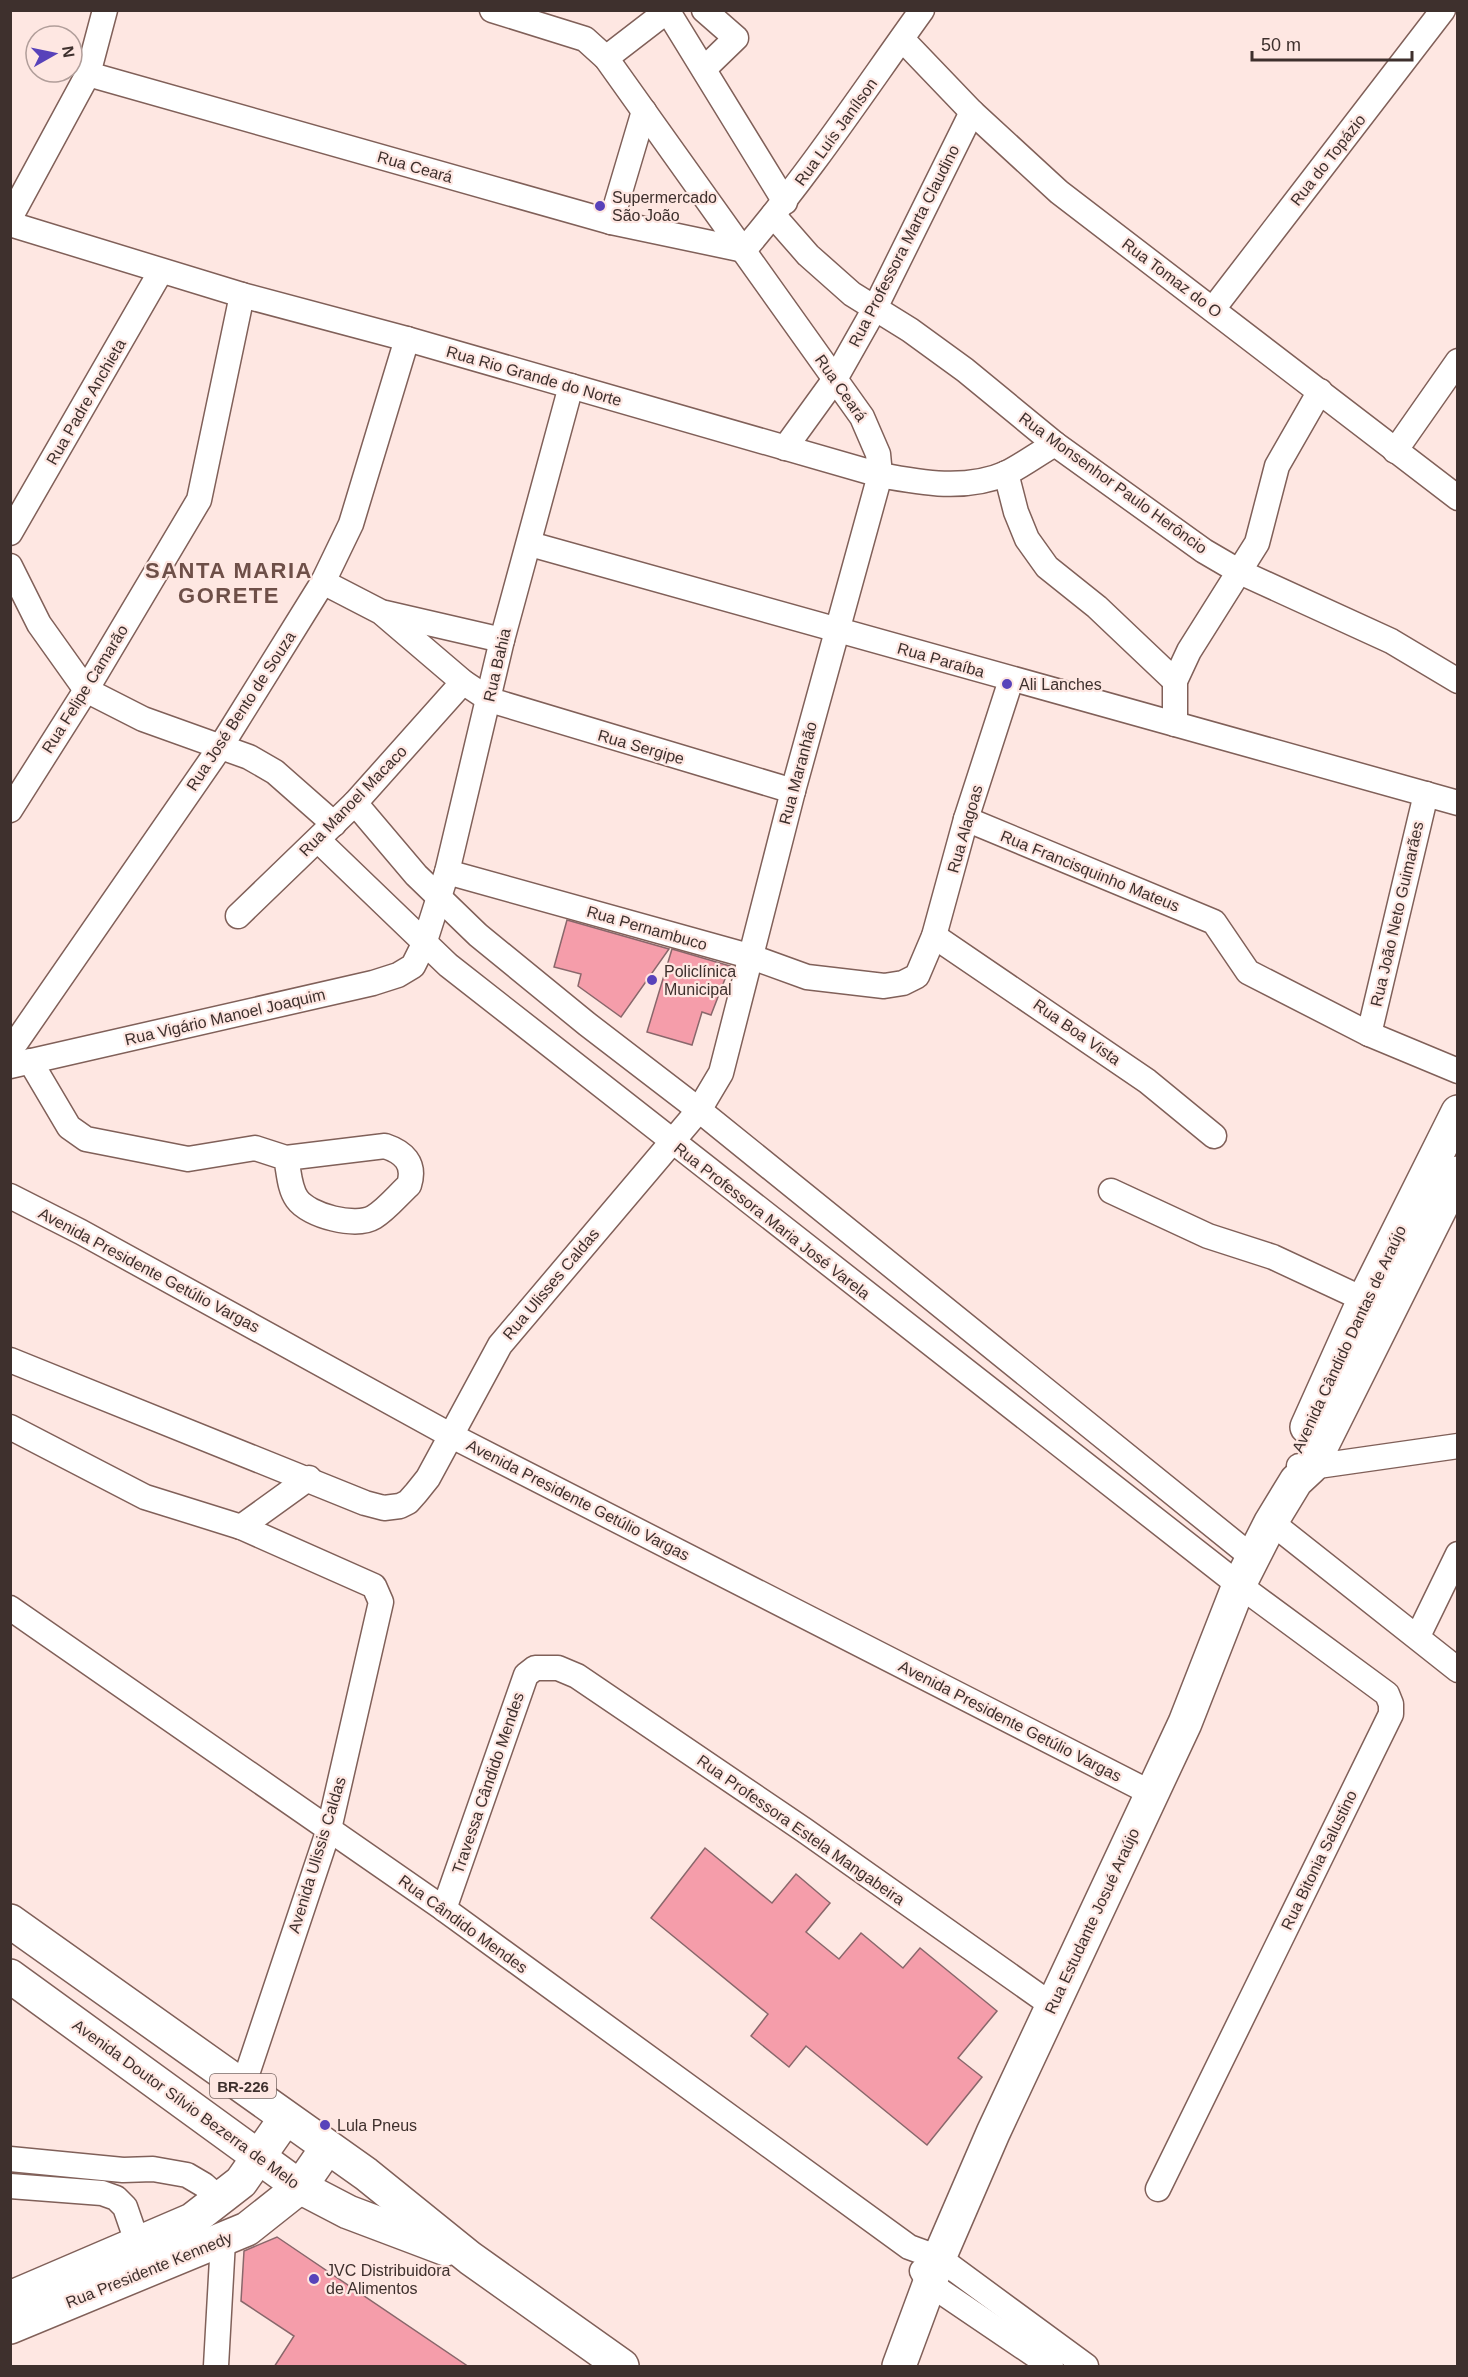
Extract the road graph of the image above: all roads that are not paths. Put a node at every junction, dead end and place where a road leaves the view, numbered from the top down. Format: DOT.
graph roads {
  1 [pos="105,10"];
  2 [pos="492,10"];
  3 [pos="704,10"];
  4 [pos="922,10"];
  5 [pos="1443,10"];
  6 [pos="667,11"];
  7 [pos="902,39"];
  8 [pos="606,58"];
  9 [pos="704,69"];
  10 [pos="88,74"];
  11 [pos="644,111"];
  12 [pos="972,111"];
  13 [pos="779,209"];
  14 [pos="10,218"];
  15 [pos="610,222"];
  16 [pos="10,224"];
  17 [pos="744,250"];
  18 [pos="161,272"];
  19 [pos="242,295"];
  20 [pos="1213,309"];
  21 [pos="874,310"];
  22 [pos="407,339"];
  23 [pos="1458,361"];
  24 [pos="835,379"];
  25 [pos="571,386"];
  26 [pos="1320,392"];
  27 [pos="1055,444"];
  28 [pos="785,448"];
  29 [pos="1395,451"];
  30 [pos="1006,473"];
  31 [pos="880,475"];
  32 [pos="1458,498"];
  33 [pos="10,533"];
  34 [pos="530,544"];
  35 [pos="10,566"];
  36 [pos="1240,572"];
  37 [pos="323,582"];
  38 [pos="381,612"];
  39 [pos="837,630"];
  40 [pos="502,640"];
  41 [pos="1011,680"];
  42 [pos="1174,681"];
  43 [pos="1458,681"];
  44 [pos="463,682"];
  45 [pos="86,690"];
  46 [pos="490,700"];
  47 [pos="1175,724"];
  48 [pos="221,746"];
  49 [pos="793,791"];
  50 [pos="1426,794"];
  51 [pos="355,803"];
  52 [pos="1458,803"];
  53 [pos="10,810"];
  54 [pos="966,819"];
  55 [pos="326,832"];
  56 [pos="447,872"];
  57 [pos="438,898"];
  58 [pos="238,916"];
  59 [pos="934,936"];
  60 [pos="424,944"];
  61 [pos="749,956"];
  62 [pos="917,976"];
  63 [pos="1369,1034"];
  64 [pos="17,1060"];
  65 [pos="1458,1071"];
  66 [pos="721,1073"];
  67 [pos="699,1110"];
  68 [pos="1458,1112"];
  69 [pos="1214,1136"];
  70 [pos="671,1142"];
  71 [pos="286,1158"];
  72 [pos="1458,1173"];
  73 [pos="1112,1191"];
  74 [pos="10,1196"];
  75 [pos="1430,1197"];
  76 [pos="1376,1305"];
  77 [pos="10,1360"];
  78 [pos="10,1427"];
  79 [pos="450,1435"];
  80 [pos="1458,1446"];
  81 [pos="1299,1471"];
  82 [pos="309,1478"];
  83 [pos="1271,1522"];
  84 [pos="241,1527"];
  85 [pos="1458,1554"];
  86 [pos="1246,1571"];
  87 [pos="10,1608"];
  88 [pos="1418,1636"];
  89 [pos="543,1667"];
  90 [pos="1458,1670"];
  91 [pos="1151,1793"];
  92 [pos="328,1830"];
  93 [pos="444,1910"];
  94 [pos="10,1921"];
  95 [pos="10,1976"];
  96 [pos="109,1991"];
  97 [pos="1053,2006"];
  98 [pos="85,2031"];
  99 [pos="243,2086"];
  100 [pos="285,2119"];
  101 [pos="327,2148"];
  102 [pos="10,2159"];
  103 [pos="259,2159"];
  104 [pos="104,2169"];
  105 [pos="10,2186"];
  106 [pos="300,2187"];
  107 [pos="1158,2189"];
  108 [pos="102,2193"];
  109 [pos="221,2200"];
  110 [pos="223,2241"];
  111 [pos="142,2257"];
  112 [pos="470,2258"];
  113 [pos="926,2263"];
  114 [pos="10,2298"];
  115 [pos="10,2327"];
  116 [pos="611,2358"];
  117 [pos="1056,2361"];
  118 [pos="216,2367"];
  119 [pos="634,2367"];
  120 [pos="899,2367"];
  121 [pos="1086,2367"];
  1 -- 10 [label="street"];
  2 -- 8 [label="street, Rua Ceará"];
  3 -- 9 [label="street"];
  4 -- 7 [label="street, Rua Luís Janílson"];
  5 -- 20 [label="street, Rua do Topázio"];
  6 -- 8 [label="street"];
  6 -- 9 [label="street, Rua Monsenhor Paulo Herôncio"];
  7 -- 12 [label="street, Rua Tomaz do O"];
  7 -- 13 [label="street, Rua Luís Janílson"];
  8 -- 11 [label="street, Rua Ceará"];
  9 -- 13 [label="street, Rua Monsenhor Paulo Herôncio"];
  10 -- 14 [label="street"];
  10 -- 15 [label="street, Rua Ceará"];
  11 -- 15 [label="street"];
  11 -- 17 [label="street, Rua Ceará"];
  12 -- 20 [label="street, Rua Tomaz do O"];
  12 -- 21 [label="street, Rua Professora Marta Claudino"];
  13 -- 17 [label="street, Rua Luís Janílson"];
  13 -- 21 [label="street, Rua Monsenhor Paulo Herôncio"];
  15 -- 17 [label="street, Rua Ceará"];
  16 -- 18 [label="street, Rua Rio Grande do Norte"];
  17 -- 24 [label="street, Rua Ceará"];
  18 -- 19 [label="street, Rua Rio Grande do Norte"];
  18 -- 33 [label="street, Rua Padre Anchieta"];
  19 -- 22 [label="street, Rua Rio Grande do Norte"];
  19 -- 45 [label="street, Rua Felipe Camarão"];
  20 -- 26 [label="street, Rua Tomaz do O"];
  21 -- 24 [label="street, Rua Professora Marta Claudino"];
  21 -- 27 [label="street, Rua Monsenhor Paulo Herôncio"];
  22 -- 25 [label="street, Rua Rio Grande do Norte"];
  22 -- 37 [label="street, Rua José Bento de Souza"];
  23 -- 29 [label="street"];
  24 -- 28 [label="street, Rua Professora Marta Claudino"];
  24 -- 31 [label="street, Rua Ceará"];
  25 -- 28 [label="street, Rua Rio Grande do Norte"];
  25 -- 34 [label="street, Rua Bahia"];
  26 -- 29 [label="street, Rua Tomaz do O"];
  26 -- 36 [label="street"];
  27 -- 30 [label="street, Rua Rio Grande do Norte"];
  27 -- 36 [label="street, Rua Monsenhor Paulo Herôncio"];
  28 -- 31 [label="street, Rua Rio Grande do Norte"];
  29 -- 32 [label="street, Rua Tomaz do O"];
  30 -- 31 [label="street, Rua Rio Grande do Norte"];
  30 -- 42 [label="street"];
  31 -- 39 [label="street, Rua Maranhão"];
  34 -- 39 [label="street, Rua Paraíba"];
  34 -- 40 [label="street, Rua Bahia"];
  35 -- 45 [label="street"];
  36 -- 42 [label="street"];
  36 -- 43 [label="street, Rua Monsenhor Paulo Herôncio"];
  37 -- 38 [label="street"];
  37 -- 48 [label="street, Rua José Bento de Souza"];
  38 -- 40 [label="street"];
  38 -- 44 [label="street, Rua Sergipe"];
  39 -- 41 [label="street, Rua Paraíba"];
  39 -- 49 [label="street, Rua Maranhão"];
  40 -- 46 [label="street, Rua Bahia"];
  41 -- 47 [label="street, Rua Paraíba"];
  41 -- 54 [label="street, Rua Alagoas"];
  42 -- 47 [label="street"];
  44 -- 46 [label="street, Rua Sergipe"];
  44 -- 51 [label="street, Rua Manoel Macaco"];
  45 -- 48 [label="street, Rua Professora Maria José Varela"];
  45 -- 53 [label="street, Rua Felipe Camarão"];
  46 -- 49 [label="street, Rua Sergipe"];
  46 -- 56 [label="street, Rua Bahia"];
  47 -- 50 [label="street, Rua Paraíba"];
  48 -- 55 [label="street, Rua Professora Maria José Varela"];
  48 -- 64 [label="street, Rua José Bento de Souza"];
  49 -- 61 [label="street, Rua Maranhão"];
  50 -- 52 [label="street, Rua Paraíba"];
  50 -- 63 [label="street, Rua João Neto Guimarães"];
  51 -- 55 [label="street, Rua Manoel Macaco"];
  51 -- 57 [label="street"];
  54 -- 59 [label="street, Rua Alagoas"];
  54 -- 63 [label="street, Rua Francisquinho Mateus"];
  55 -- 58 [label="street, Rua Manoel Macaco"];
  55 -- 60 [label="street, Rua Professora Maria José Varela"];
  56 -- 57 [label="street, Rua Bahia"];
  56 -- 61 [label="street, Rua Pernambuco"];
  57 -- 60 [label="street, Rua Bahia"];
  57 -- 67 [label="street"];
  59 -- 62 [label="street, Rua Alagoas"];
  59 -- 69 [label="street, Rua Boa Vista"];
  60 -- 64 [label="street, Rua Vigário Manoel Joaquim"];
  60 -- 70 [label="street, Rua Professora Maria José Varela"];
  61 -- 62 [label="street, Rua Pernambuco"];
  61 -- 66 [label="street, Rua Maranhão"];
  63 -- 65 [label="street"];
  64 -- 71 [label="street"];
  66 -- 67 [label="street, Rua Ulisses Caldas"];
  67 -- 70 [label="street, Rua Ulisses Caldas"];
  67 -- 86 [label="street"];
  68 -- 75 [label="main road, Avenida Cândido Dantas de Araújo"];
  70 -- 79 [label="street, Rua Ulisses Caldas"];
  70 -- 86 [label="street, Rua Professora Maria José Varela"];
  71 -- 71 [label="street"];
  72 -- 75 [label="main road, Avenida Cândido Dantas de Araújo"];
  73 -- 76 [label="street"];
  74 -- 79 [label="street, Avenida Presidente Getúlio Vargas"];
  75 -- 76 [label="main road, Avenida Cândido Dantas de Araújo"];
  76 -- 81 [label="main road, Avenida Cândido Dantas de Araújo"];
  77 -- 82 [label="street"];
  78 -- 84 [label="street"];
  79 -- 82 [label="street, Rua Ulisses Caldas"];
  79 -- 91 [label="street, Avenida Presidente Getúlio Vargas"];
  80 -- 81 [label="street"];
  81 -- 83 [label="main road, Rua Estudante Josué Araújo"];
  82 -- 84 [label="street"];
  83 -- 86 [label="main road, Rua Estudante Josué Araújo"];
  83 -- 88 [label="street"];
  84 -- 92 [label="street, Avenida Ulissis Caldas"];
  85 -- 88 [label="street"];
  86 -- 91 [label="main road, Rua Estudante Josué Araújo"];
  86 -- 107 [label="street, Rua Bitonia Salustino"];
  87 -- 92 [label="street, Rua Cândido Mendes"];
  88 -- 90 [label="street"];
  89 -- 93 [label="street, Travessa Cândido Mendes"];
  89 -- 97 [label="street, Rua Professora Estela Mangabeira"];
  91 -- 97 [label="main road, Rua Estudante Josué Araújo"];
  92 -- 93 [label="street, Rua Cândido Mendes"];
  92 -- 99 [label="street, Avenida Ulissis Caldas"];
  93 -- 113 [label="street, Rua Cândido Mendes"];
  94 -- 96 [label="main road, Avenida Doutor Sílvio Bezerra de Melo / BR-226"];
  95 -- 98 [label="main road, Avenida Doutor Sílvio Bezerra de Melo / BR-226"];
  96 -- 98 [label="main road"];
  96 -- 99 [label="main road, Avenida Doutor Sílvio Bezerra de Melo / BR-226"];
  97 -- 113 [label="main road, Rua Estudante Josué Araújo"];
  98 -- 103 [label="main road, Avenida Doutor Sílvio Bezerra de Melo / BR-226"];
  99 -- 100 [label="main road, Avenida Doutor Sílvio Bezerra de Melo / BR-226"];
  100 -- 101 [label="main road, Avenida Doutor Sílvio Bezerra de Melo / BR-226"];
  100 -- 103 [label="main road, Rua Presidente Kennedy"];
  101 -- 106 [label="main road, Rua Presidente Kennedy"];
  101 -- 112 [label="main road, Avenida Doutor Sílvio Bezerra de Melo / BR-226"];
  102 -- 104 [label="street"];
  103 -- 106 [label="main road, Avenida Doutor Sílvio Bezerra de Melo / BR-226"];
  103 -- 109 [label="main road, Rua Presidente Kennedy"];
  104 -- 108 [label="street"];
  104 -- 109 [label="street"];
  105 -- 108 [label="street"];
  106 -- 110 [label="main road, Rua Presidente Kennedy"];
  106 -- 112 [label="main road, Avenida Doutor Sílvio Bezerra de Melo / BR-226"];
  108 -- 111 [label="street"];
  109 -- 111 [label="main road, Rua Presidente Kennedy"];
  110 -- 111 [label="main road, Rua Presidente Kennedy"];
  110 -- 118 [label="street"];
  111 -- 114 [label="main road, Rua Presidente Kennedy"];
  111 -- 115 [label="main road, Rua Presidente Kennedy"];
  112 -- 116 [label="main road, Avenida Doutor Sílvio Bezerra de Melo / BR-226"];
  113 -- 117 [label="street, Rua Cândido Mendes"];
  113 -- 120 [label="main road, Rua Estudante Josué Araújo"];
  116 -- 119 [label="main road, Avenida Doutor Sílvio Bezerra de Melo"];
  117 -- 121 [label="street, Rua Cândido Mendes"];
}
